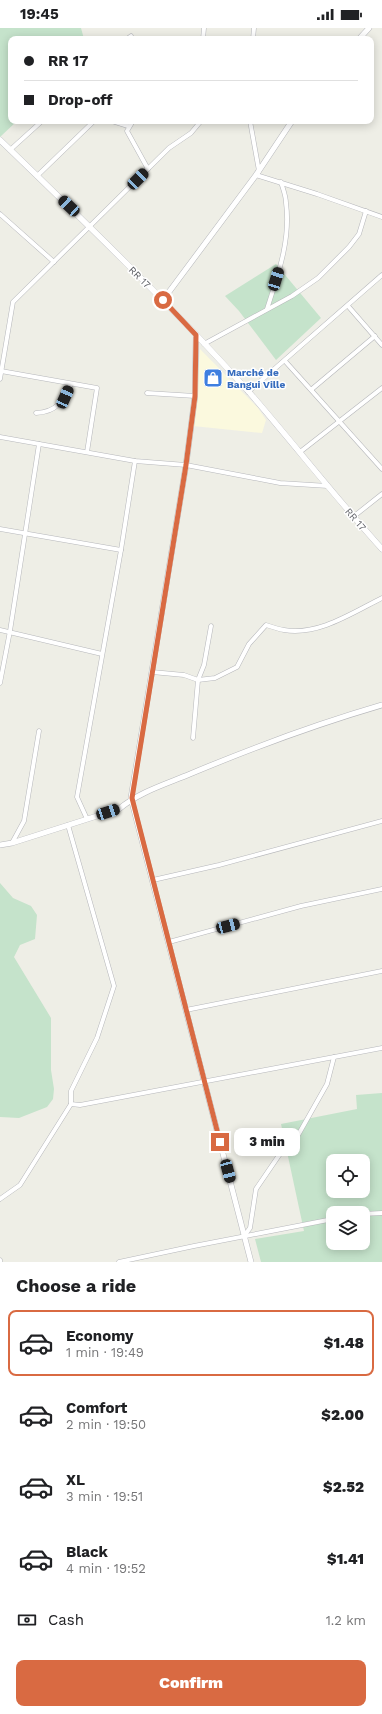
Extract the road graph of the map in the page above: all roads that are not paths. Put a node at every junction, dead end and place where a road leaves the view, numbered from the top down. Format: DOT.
graph roads {
  1 [pos="369,28"];
  2 [pos="362,36"];
  3 [pos="39,124"];
  4 [pos="91,124"];
  5 [pos="122,124"];
  6 [pos="198,124"];
  7 [pos="250,124"];
  8 [pos="290,124"];
  9 [pos="128,126"];
  10 [pos="0,140"];
  11 [pos="10,150"];
  12 [pos="148,169"];
  13 [pos="258,173"];
  14 [pos="37,176"];
  15 [pos="281,182"];
  16 [pos="366,211"];
  17 [pos="0,214"];
  18 [pos="382,217"];
  19 [pos="90,226"];
  20 [pos="54,262"];
  21 [pos="382,274"];
  22 [pos="163,300"];
  23 [pos="348,306"];
  24 [pos="267,309"];
  25 [pos="196,335"];
  26 [pos="375,336"];
  27 [pos="204,344"];
  28 [pos="382,344"];
  29 [pos="285,361"];
  30 [pos="1,371"];
  31 [pos="0,379"];
  32 [pos="71,384"];
  33 [pos="312,388"];
  34 [pos="382,388"];
  35 [pos="248,392"];
  36 [pos="147,393"];
  37 [pos="195,396"];
  38 [pos="36,413"];
  39 [pos="340,420"];
  40 [pos="0,437"];
  41 [pos="39,444"];
  42 [pos="87,452"];
  43 [pos="300,452"];
  44 [pos="135,461"];
  45 [pos="186,465"];
  46 [pos="382,469"];
  47 [pos="328,486"];
  48 [pos="382,494"];
  49 [pos="354,517"];
  50 [pos="0,529"];
  51 [pos="25,533"];
  52 [pos="382,549"];
  53 [pos="121,550"];
  54 [pos="382,598"];
  55 [pos="211,626"];
  56 [pos="0,630"];
  57 [pos="10,631"];
  58 [pos="102,654"];
  59 [pos="152,672"];
  60 [pos="198,680"];
  61 [pos="0,683"];
  62 [pos="382,704"];
  63 [pos="39,731"];
  64 [pos="193,738"];
  65 [pos="132,798"];
  66 [pos="87,819"];
  67 [pos="382,821"];
  68 [pos="68,825"];
  69 [pos="12,843"];
  70 [pos="0,845"];
  71 [pos="153,880"];
  72 [pos="382,889"];
  73 [pos="169,942"];
  74 [pos="382,971"];
  75 [pos="186,1010"];
  76 [pos="382,1048"];
  77 [pos="334,1057"];
  78 [pos="204,1081"];
  79 [pos="71,1104"];
  80 [pos="0,1200"];
  81 [pos="382,1213"];
  82 [pos="370,1214"];
  83 [pos="326,1220"];
  84 [pos="244,1236"];
  85 [pos="119,1262"];
  86 [pos="251,1262"];
  1 -- 2 [label="street"];
  3 -- 11 [label="street"];
  4 -- 14 [label="street"];
  5 -- 9 [label="street"];
  6 -- 12 [label="street"];
  7 -- 13 [label="street"];
  8 -- 13 [label="street"];
  9 -- 12 [label="street"];
  10 -- 11 [label="main road, RR 17 / RR 17"];
  11 -- 14 [label="main road, RR 17 / RR 17"];
  12 -- 19 [label="street"];
  13 -- 15 [label="street"];
  13 -- 22 [label="street"];
  14 -- 19 [label="main road, RR 17 / RR 17"];
  15 -- 16 [label="street"];
  15 -- 24 [label="street"];
  16 -- 18 [label="street"];
  16 -- 24 [label="street"];
  17 -- 20 [label="street"];
  19 -- 20 [label="street"];
  19 -- 22 [label="main road, RR 17 / RR 17"];
  20 -- 30 [label="street"];
  21 -- 23 [label="street"];
  22 -- 25 [label="main road, RR 17 / RR 17"];
  23 -- 26 [label="street"];
  23 -- 29 [label="street"];
  24 -- 27 [label="street"];
  25 -- 27 [label="main road, RR 17 / RR 17"];
  25 -- 37 [label="street"];
  26 -- 28 [label="street"];
  26 -- 33 [label="street"];
  27 -- 35 [label="main road, RR 17 / RR 17"];
  29 -- 33 [label="street"];
  29 -- 35 [label="street"];
  30 -- 31 [label="street"];
  30 -- 32 [label="street"];
  32 -- 38 [label="street"];
  32 -- 42 [label="street"];
  33 -- 39 [label="street"];
  34 -- 39 [label="street"];
  35 -- 43 [label="main road, RR 17 / RR 17"];
  36 -- 37 [label="street"];
  37 -- 45 [label="street"];
  39 -- 43 [label="street"];
  39 -- 46 [label="street"];
  40 -- 41 [label="street"];
  41 -- 42 [label="street"];
  41 -- 51 [label="street"];
  42 -- 44 [label="street"];
  43 -- 47 [label="main road, RR 17 / RR 17"];
  44 -- 45 [label="street"];
  44 -- 53 [label="street"];
  45 -- 47 [label="street"];
  45 -- 59 [label="street"];
  47 -- 49 [label="main road, RR 17 / RR 17"];
  48 -- 49 [label="street"];
  49 -- 52 [label="main road, RR 17 / RR 17"];
  50 -- 51 [label="street"];
  51 -- 53 [label="street"];
  51 -- 57 [label="street"];
  53 -- 58 [label="street"];
  54 -- 60 [label="street"];
  55 -- 60 [label="street"];
  56 -- 57 [label="street"];
  57 -- 58 [label="street"];
  57 -- 61 [label="street"];
  58 -- 66 [label="street"];
  59 -- 60 [label="street"];
  59 -- 65 [label="street"];
  60 -- 64 [label="street"];
  62 -- 65 [label="street"];
  63 -- 69 [label="street"];
  65 -- 66 [label="street"];
  65 -- 71 [label="street"];
  66 -- 68 [label="street"];
  67 -- 71 [label="street"];
  68 -- 69 [label="street"];
  68 -- 79 [label="street"];
  69 -- 70 [label="street"];
  71 -- 73 [label="street"];
  72 -- 73 [label="street"];
  73 -- 75 [label="street"];
  74 -- 75 [label="street"];
  75 -- 78 [label="street"];
  76 -- 77 [label="street"];
  77 -- 78 [label="street"];
  77 -- 84 [label="street"];
  78 -- 79 [label="street"];
  78 -- 84 [label="street"];
  79 -- 80 [label="street"];
  81 -- 82 [label="street"];
  83 -- 84 [label="street"];
  84 -- 85 [label="street"];
  84 -- 86 [label="street"];
}
